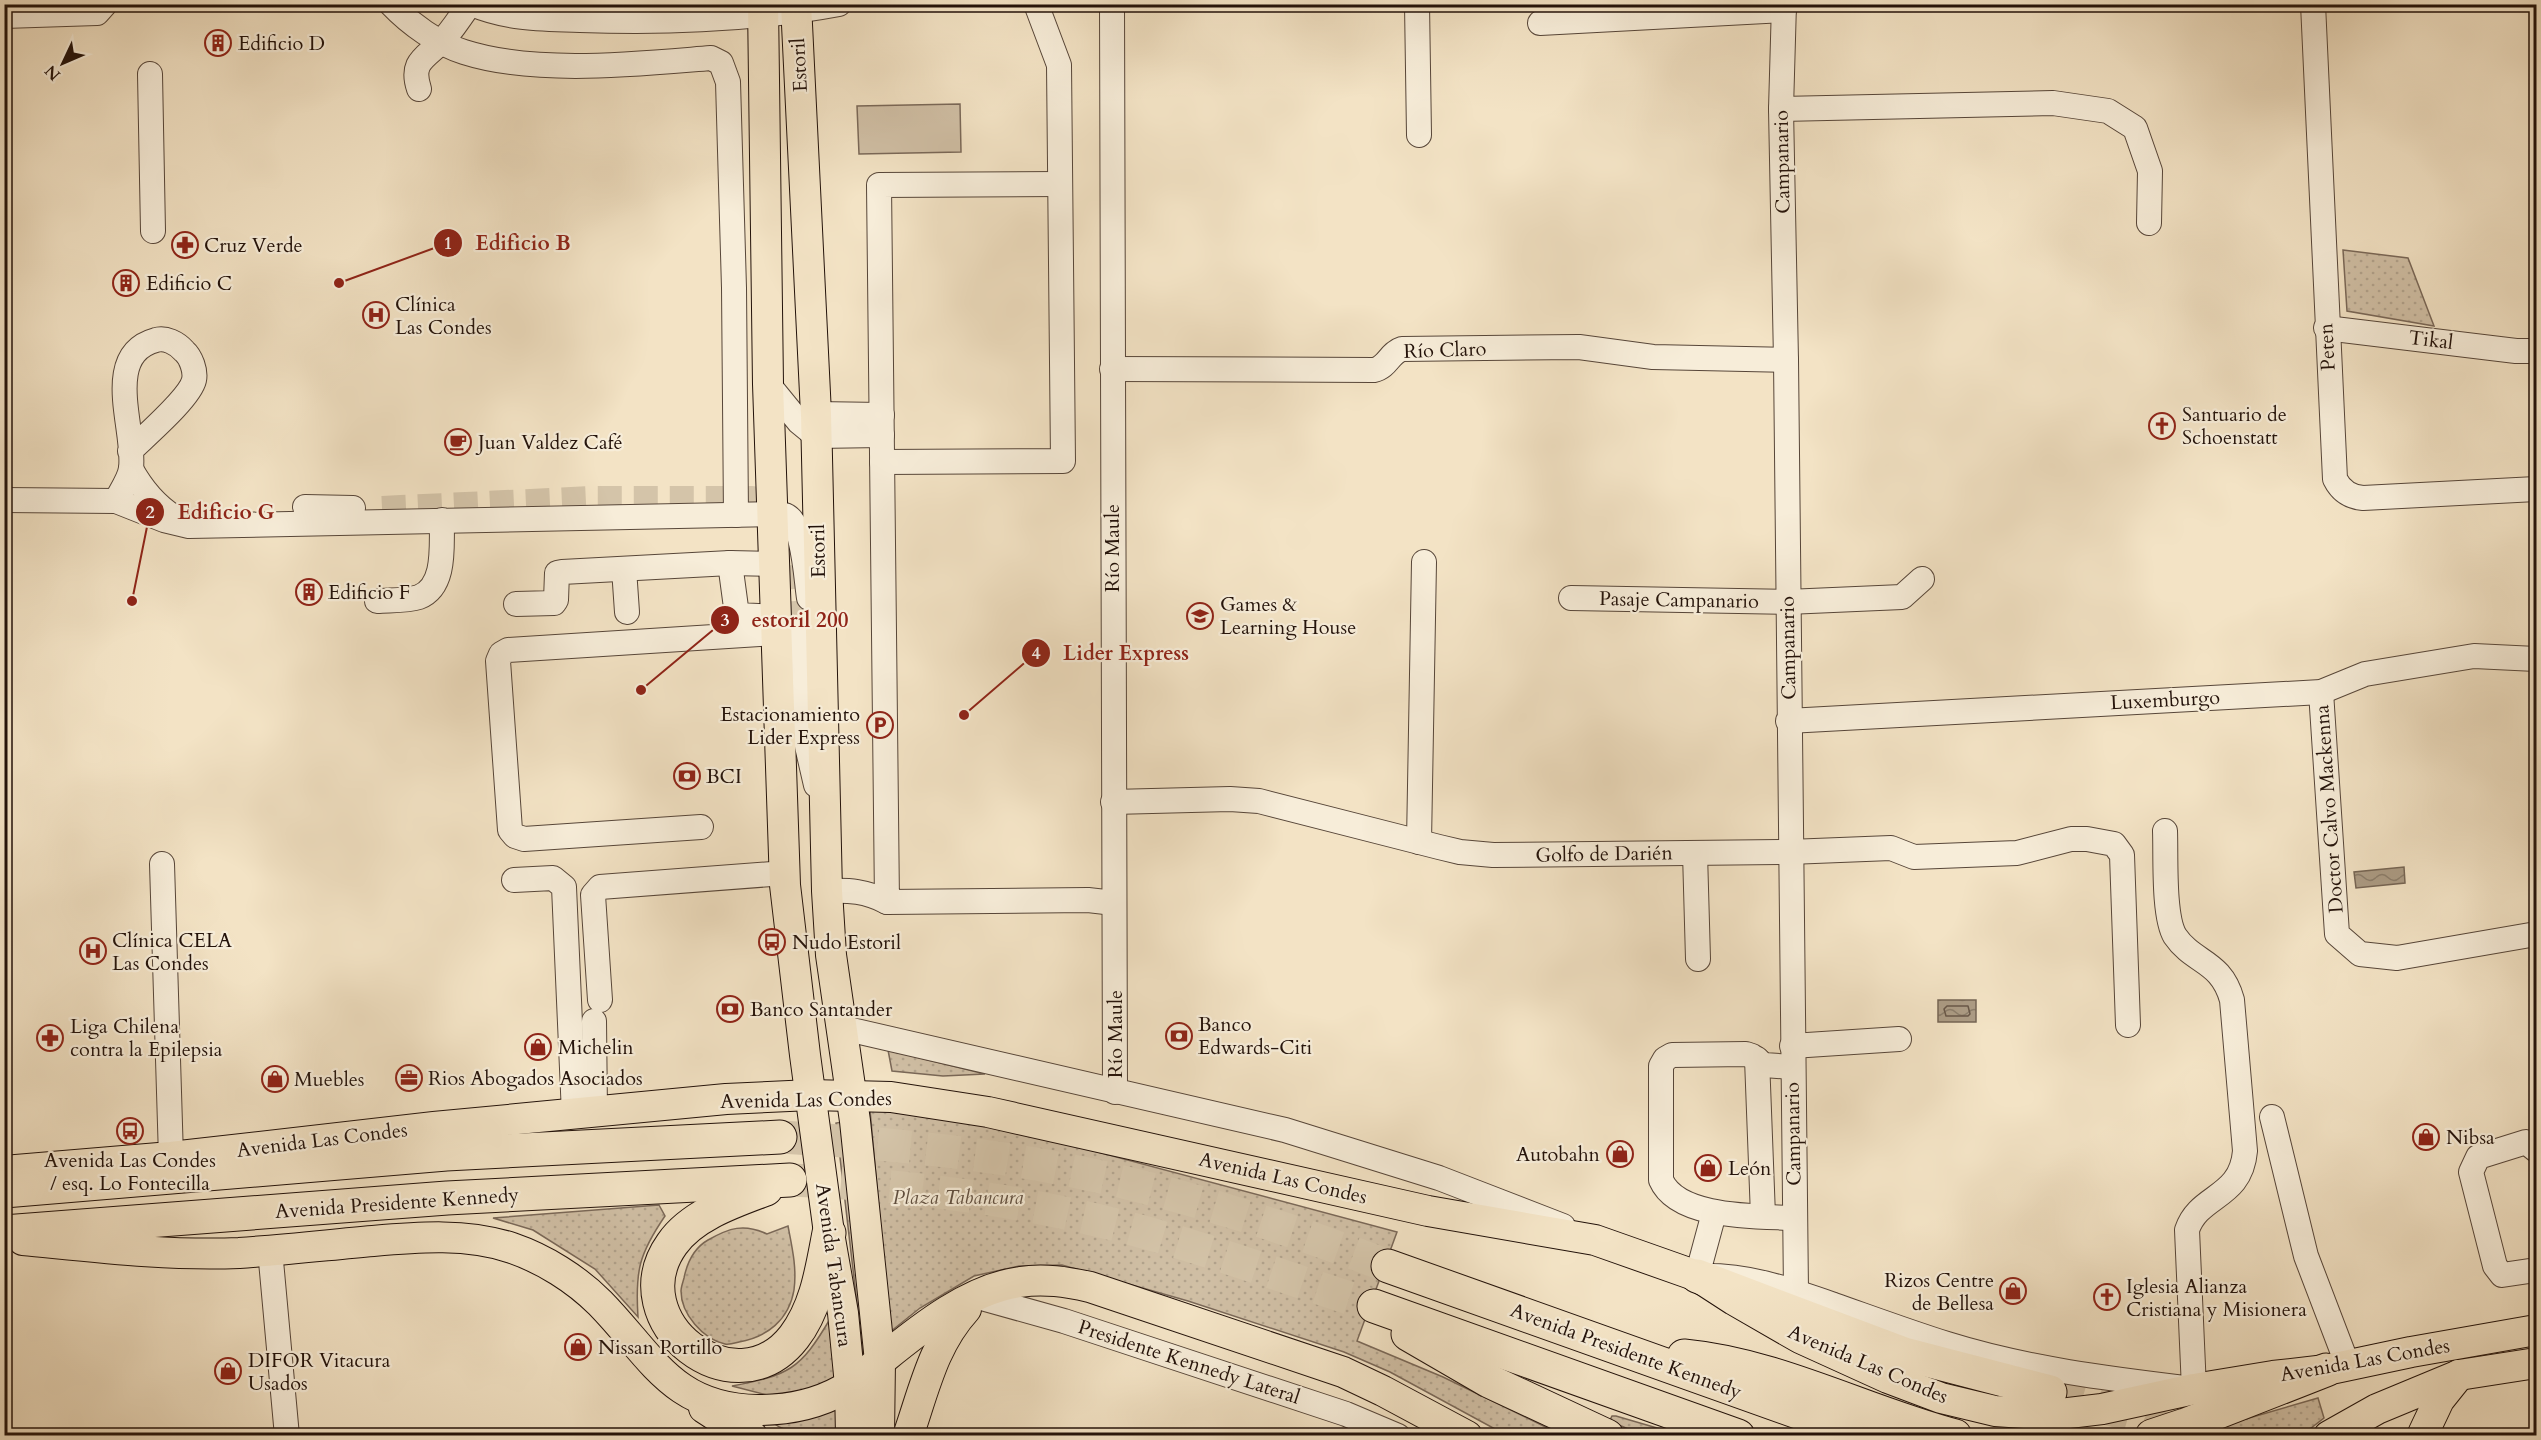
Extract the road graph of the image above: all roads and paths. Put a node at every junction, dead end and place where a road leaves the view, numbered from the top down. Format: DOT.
graph roads {
  1 [pos="105,4"];
  2 [pos="391,4"];
  3 [pos="471,4"];
  4 [pos="624,4"];
  5 [pos="839,4"];
  6 [pos="1019,4"];
  7 [pos="1036,4"];
  8 [pos="1112,4"];
  9 [pos="1417,4"];
  10 [pos="2313,4"];
  11 [pos="796,7"];
  12 [pos="1784,7"];
  13 [pos="763,9"];
  14 [pos="36,10"];
  15 [pos="4,16"];
  16 [pos="561,20"];
  17 [pos="1540,22"];
  18 [pos="440,42"];
  19 [pos="1059,65"];
  20 [pos="150,74"];
  21 [pos="419,88"];
  22 [pos="1781,109"];
  23 [pos="1419,135"];
  24 [pos="1060,184"];
  25 [pos="2149,223"];
  26 [pos="153,231"];
  27 [pos="2326,328"];
  28 [pos="2536,351"];
  29 [pos="1786,360"];
  30 [pos="1112,369"];
  31 [pos="768,384"];
  32 [pos="816,425"];
  33 [pos="882,425"];
  34 [pos="882,462"];
  35 [pos="2536,489"];
  36 [pos="4,500"];
  37 [pos="116,501"];
  38 [pos="305,507"];
  39 [pos="382,508"];
  40 [pos="774,514"];
  41 [pos="736,515"];
  42 [pos="442,520"];
  43 [pos="189,526"];
  44 [pos="1424,562"];
  45 [pos="730,563"];
  46 [pos="774,564"];
  47 [pos="624,569"];
  48 [pos="1922,579"];
  49 [pos="1571,598"];
  50 [pos="377,601"];
  51 [pos="1787,602"];
  52 [pos="516,604"];
  53 [pos="627,612"];
  54 [pos="790,635"];
  55 [pos="710,653"];
  56 [pos="2536,659"];
  57 [pos="2321,692"];
  58 [pos="1788,721"];
  59 [pos="1113,801"];
  60 [pos="701,826"];
  61 [pos="2164,831"];
  62 [pos="1419,843"];
  63 [pos="1695,853"];
  64 [pos="1790,860"];
  65 [pos="162,864"];
  66 [pos="1873,864"];
  67 [pos="785,873"];
  68 [pos="514,880"];
  69 [pos="826,891"];
  70 [pos="887,902"];
  71 [pos="1114,903"];
  72 [pos="2536,934"];
  73 [pos="1698,959"];
  74 [pos="2128,1025"];
  75 [pos="843,1028"];
  76 [pos="1899,1039"];
  77 [pos="1792,1056"];
  78 [pos="1757,1059"];
  79 [pos="1115,1092"];
  80 [pos="811,1095"];
  81 [pos="852,1096"];
  82 [pos="584,1113"];
  83 [pos="2272,1117"];
  84 [pos="780,1137"];
  85 [pos="2536,1150"];
  86 [pos="171,1157"];
  87 [pos="5,1170"];
  88 [pos="4,1191"];
  89 [pos="1714,1214"];
  90 [pos="1763,1216"];
  91 [pos="1794,1218"];
  92 [pos="4,1232"];
  93 [pos="829,1233"];
  94 [pos="4,1238"];
  95 [pos="1596,1240"];
  96 [pos="270,1250"];
  97 [pos="1388,1266"];
  98 [pos="2536,1270"];
  99 [pos="1697,1275"];
  100 [pos="1796,1292"];
  101 [pos="978,1296"];
  102 [pos="1374,1306"];
  103 [pos="2536,1330"];
  104 [pos="1406,1333"];
  105 [pos="1629,1353"];
  106 [pos="880,1361"];
  107 [pos="2536,1363"];
  108 [pos="2337,1368"];
  109 [pos="2459,1375"];
  110 [pos="850,1385"];
  111 [pos="2194,1389"];
  112 [pos="2050,1392"];
  113 [pos="688,1394"];
  114 [pos="2103,1409"];
  115 [pos="2195,1430"];
  116 [pos="287,1436"];
  117 [pos="752,1436"];
  118 [pos="851,1436"];
  119 [pos="879,1436"];
  120 [pos="908,1436"];
  121 [pos="1398,1436"];
  122 [pos="1467,1436"];
  123 [pos="1607,1436"];
  124 [pos="1738,1436"];
  125 [pos="1865,1436"];
  126 [pos="1955,1436"];
  127 [pos="2152,1436"];
  128 [pos="2329,1436"];
  129 [pos="2422,1436"];
  1 -- 14 [label="street"];
  2 -- 18 [label="street"];
  3 -- 16 [label="street"];
  3 -- 18 [label="street"];
  4 -- 16 [label="street"];
  5 -- 11 [label="street"];
  6 -- 19 [label="street"];
  7 -- 19 [label="street"];
  8 -- 30 [label="street, Río Maule"];
  9 -- 23 [label="street"];
  10 -- 27 [label="street, Peten"];
  11 -- 13 [label="street"];
  11 -- 32 [label="main road, Estoril"];
  12 -- 17 [label="street"];
  12 -- 22 [label="street, Campanario"];
  13 -- 16 [label="street"];
  13 -- 31 [label="main road, Estoril"];
  14 -- 15 [label="street"];
  18 -- 21 [label="street"];
  18 -- 41 [label="street"];
  19 -- 24 [label="street"];
  20 -- 26 [label="street"];
  22 -- 25 [label="street"];
  22 -- 29 [label="street, Campanario"];
  24 -- 33 [label="street"];
  24 -- 34 [label="street"];
  27 -- 28 [label="street, Tikal"];
  27 -- 35 [label="street, Peten"];
  29 -- 30 [label="street, Río Claro"];
  29 -- 51 [label="street, Campanario"];
  30 -- 59 [label="street, Río Maule"];
  31 -- 32 [label="street"];
  31 -- 40 [label="main road, Estoril"];
  32 -- 33 [label="street"];
  32 -- 54 [label="main road, Estoril"];
  33 -- 34 [label="street"];
  34 -- 70 [label="street"];
  36 -- 37 [label="street"];
  37 -- 43 [label="street"];
  37 -- 43 [label="street"];
  38 -- 39 [label="street"];
  40 -- 41 [label="street"];
  40 -- 46 [label="main road, Estoril"];
  40 -- 54 [label="street"];
  41 -- 42 [label="street"];
  42 -- 43 [label="street"];
  42 -- 50 [label="street"];
  44 -- 62 [label="street"];
  45 -- 46 [label="street"];
  45 -- 47 [label="street"];
  45 -- 54 [label="street"];
  46 -- 54 [label="main road, Estoril"];
  47 -- 52 [label="street"];
  47 -- 53 [label="street"];
  48 -- 51 [label="street, Pasaje Campanario"];
  49 -- 51 [label="street, Pasaje Campanario"];
  51 -- 58 [label="street, Campanario"];
  54 -- 55 [label="street"];
  54 -- 60 [label="street"];
  54 -- 67 [label="main road, Estoril"];
  54 -- 69 [label="main road, Estoril"];
  56 -- 57 [label="street, Luxemburgo"];
  57 -- 58 [label="street, Luxemburgo"];
  57 -- 72 [label="street, Doctor Calvo Mackenna"];
  58 -- 64 [label="street, Campanario"];
  59 -- 62 [label="street, Golfo de Darién"];
  59 -- 71 [label="street, Río Maule"];
  61 -- 111 [label="street"];
  62 -- 63 [label="street, Golfo de Darién"];
  63 -- 64 [label="street, Golfo de Darién"];
  63 -- 73 [label="street"];
  64 -- 66 [label="street"];
  64 -- 74 [label="street"];
  64 -- 77 [label="street, Campanario"];
  65 -- 86 [label="street"];
  67 -- 80 [label="main road, Estoril"];
  67 -- 82 [label="street"];
  68 -- 82 [label="street"];
  69 -- 70 [label="street"];
  69 -- 75 [label="main road, Estoril"];
  70 -- 71 [label="street"];
  71 -- 79 [label="street, Río Maule"];
  75 -- 79 [label="street, Avenida Las Condes"];
  75 -- 81 [label="main road, Estoril"];
  76 -- 77 [label="street"];
  77 -- 78 [label="street"];
  77 -- 91 [label="street, Campanario"];
  78 -- 89 [label="street"];
  78 -- 90 [label="street"];
  79 -- 95 [label="street, Avenida Las Condes"];
  80 -- 81 [label="main road, Avenida Las Condes"];
  80 -- 82 [label="main road, Avenida Las Condes"];
  80 -- 93 [label="main road, Avenida Tabancura"];
  81 -- 95 [label="main road, Avenida Las Condes"];
  81 -- 106 [label="main road, Avenida Tabancura"];
  82 -- 86 [label="main road, Avenida Las Condes"];
  83 -- 108 [label="street"];
  84 -- 88 [label="highway"];
  85 -- 98 [label="street"];
  86 -- 87 [label="main road, Avenida Las Condes"];
  89 -- 90 [label="street"];
  89 -- 99 [label="street"];
  90 -- 91 [label="street"];
  91 -- 100 [label="street, Campanario"];
  92 -- 93 [label="highway, Avenida Presidente Kennedy"];
  93 -- 110 [label="main road, Avenida Tabancura"];
  94 -- 96 [label="main road"];
  95 -- 99 [label="main road, Avenida Las Condes"];
  96 -- 113 [label="main road"];
  96 -- 116 [label="street"];
  97 -- 105 [label="highway, Avenida Presidente Kennedy"];
  99 -- 100 [label="street, Avenida Las Condes"];
  99 -- 112 [label="highway"];
  99 -- 114 [label="main road, Avenida Las Condes"];
  100 -- 111 [label="street, Avenida Las Condes"];
  101 -- 106 [label="main road"];
  101 -- 120 [label="main road"];
  101 -- 121 [label="street, Presidente Kennedy Lateral"];
  101 -- 122 [label="main road"];
  102 -- 124 [label="highway"];
  103 -- 108 [label="main road, Avenida Las Condes"];
  104 -- 123 [label="highway"];
  105 -- 125 [label="highway, Avenida Presidente Kennedy"];
  105 -- 126 [label="highway"];
  106 -- 110 [label="main road"];
  106 -- 119 [label="main road, Avenida Tabancura"];
  107 -- 109 [label="main road, Avenida Las Condes"];
  108 -- 111 [label="main road, Avenida Las Condes"];
  108 -- 115 [label="highway"];
  109 -- 128 [label="main road, Avenida Las Condes"];
  109 -- 129 [label="main road"];
  110 -- 113 [label="main road"];
  110 -- 118 [label="main road, Avenida Tabancura"];
  111 -- 114 [label="main road, Avenida Las Condes"];
  113 -- 117 [label="main road"];
  114 -- 115 [label="main road"];
  115 -- 127 [label="highway"];
}
